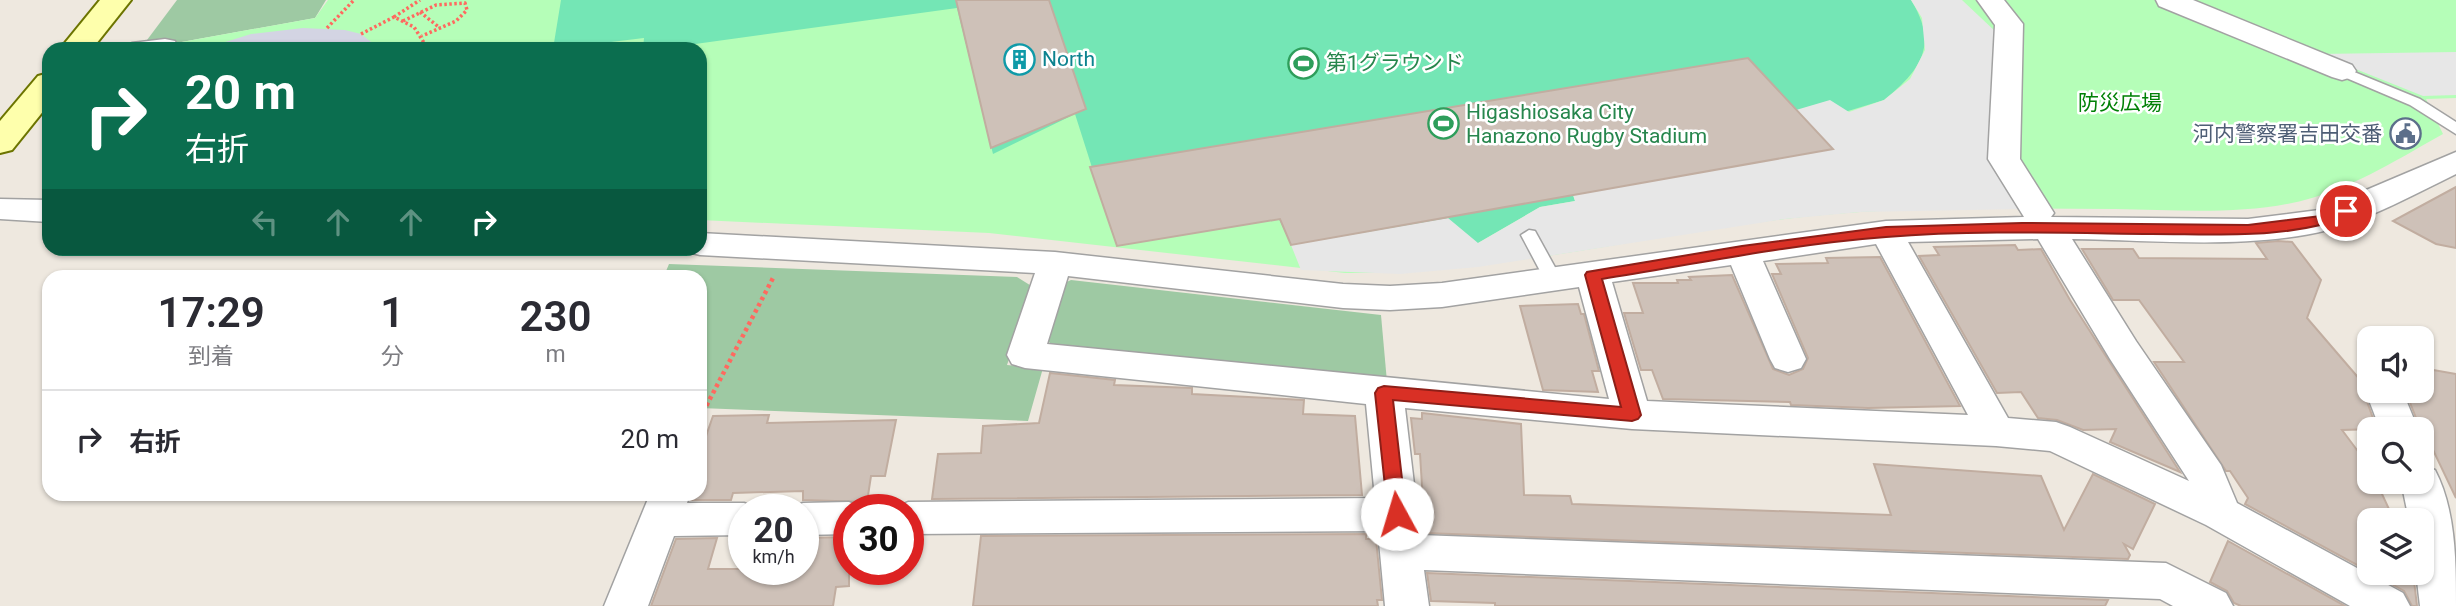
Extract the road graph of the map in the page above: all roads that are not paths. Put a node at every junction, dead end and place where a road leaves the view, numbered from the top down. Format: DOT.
graph roads {
  1 [pos="116,0"];
  2 [pos="1990,0"];
  3 [pos="2169,0"];
  4 [pos="82,42"];
  5 [pos="2342,71"];
  6 [pos="42,92"];
  7 [pos="2456,129"];
  8 [pos="0,143"];
  9 [pos="2456,162"];
  10 [pos="0,209"];
  11 [pos="42,211"];
  12 [pos="2043,221"];
  13 [pos="1886,232"];
  14 [pos="1529,235"];
  15 [pos="707,244"];
  16 [pos="1742,251"];
  17 [pos="1055,263"];
  18 [pos="1593,275"];
  19 [pos="1553,281"];
  20 [pos="1788,359"];
  21 [pos="1384,393"];
  22 [pos="1632,415"];
  23 [pos="1996,432"];
  24 [pos="2434,490"];
  25 [pos="665,507"];
  26 [pos="2220,513"];
  27 [pos="728,517"];
  28 [pos="924,518"];
  29 [pos="1399,533"];
  30 [pos="626,606"];
  31 [pos="1407,606"];
  32 [pos="2211,606"];
  33 [pos="2388,606"];
  34 [pos="2442,606"];
  1 -- 4 [label="main road"];
  2 -- 12 [label="street"];
  3 -- 5 [label="street"];
  5 -- 7 [label="lane"];
  6 -- 8 [label="main road"];
  9 -- 12 [label="street"];
  10 -- 11 [label="street"];
  12 -- 13 [label="street"];
  12 -- 26 [label="street"];
  13 -- 16 [label="street"];
  13 -- 23 [label="street"];
  14 -- 19 [label="lane"];
  15 -- 17 [label="street"];
  16 -- 18 [label="street"];
  16 -- 20 [label="street"];
  17 -- 19 [label="street"];
  17 -- 21 [label="street"];
  18 -- 19 [label="street"];
  18 -- 22 [label="street"];
  21 -- 22 [label="street"];
  21 -- 29 [label="street"];
  22 -- 23 [label="street"];
  23 -- 26 [label="street"];
  24 -- 34 [label="street"];
  25 -- 27 [label="street"];
  25 -- 30 [label="street"];
  26 -- 33 [label="street"];
  28 -- 29 [label="street"];
  29 -- 31 [label="street"];
  29 -- 32 [label="street"];
}
